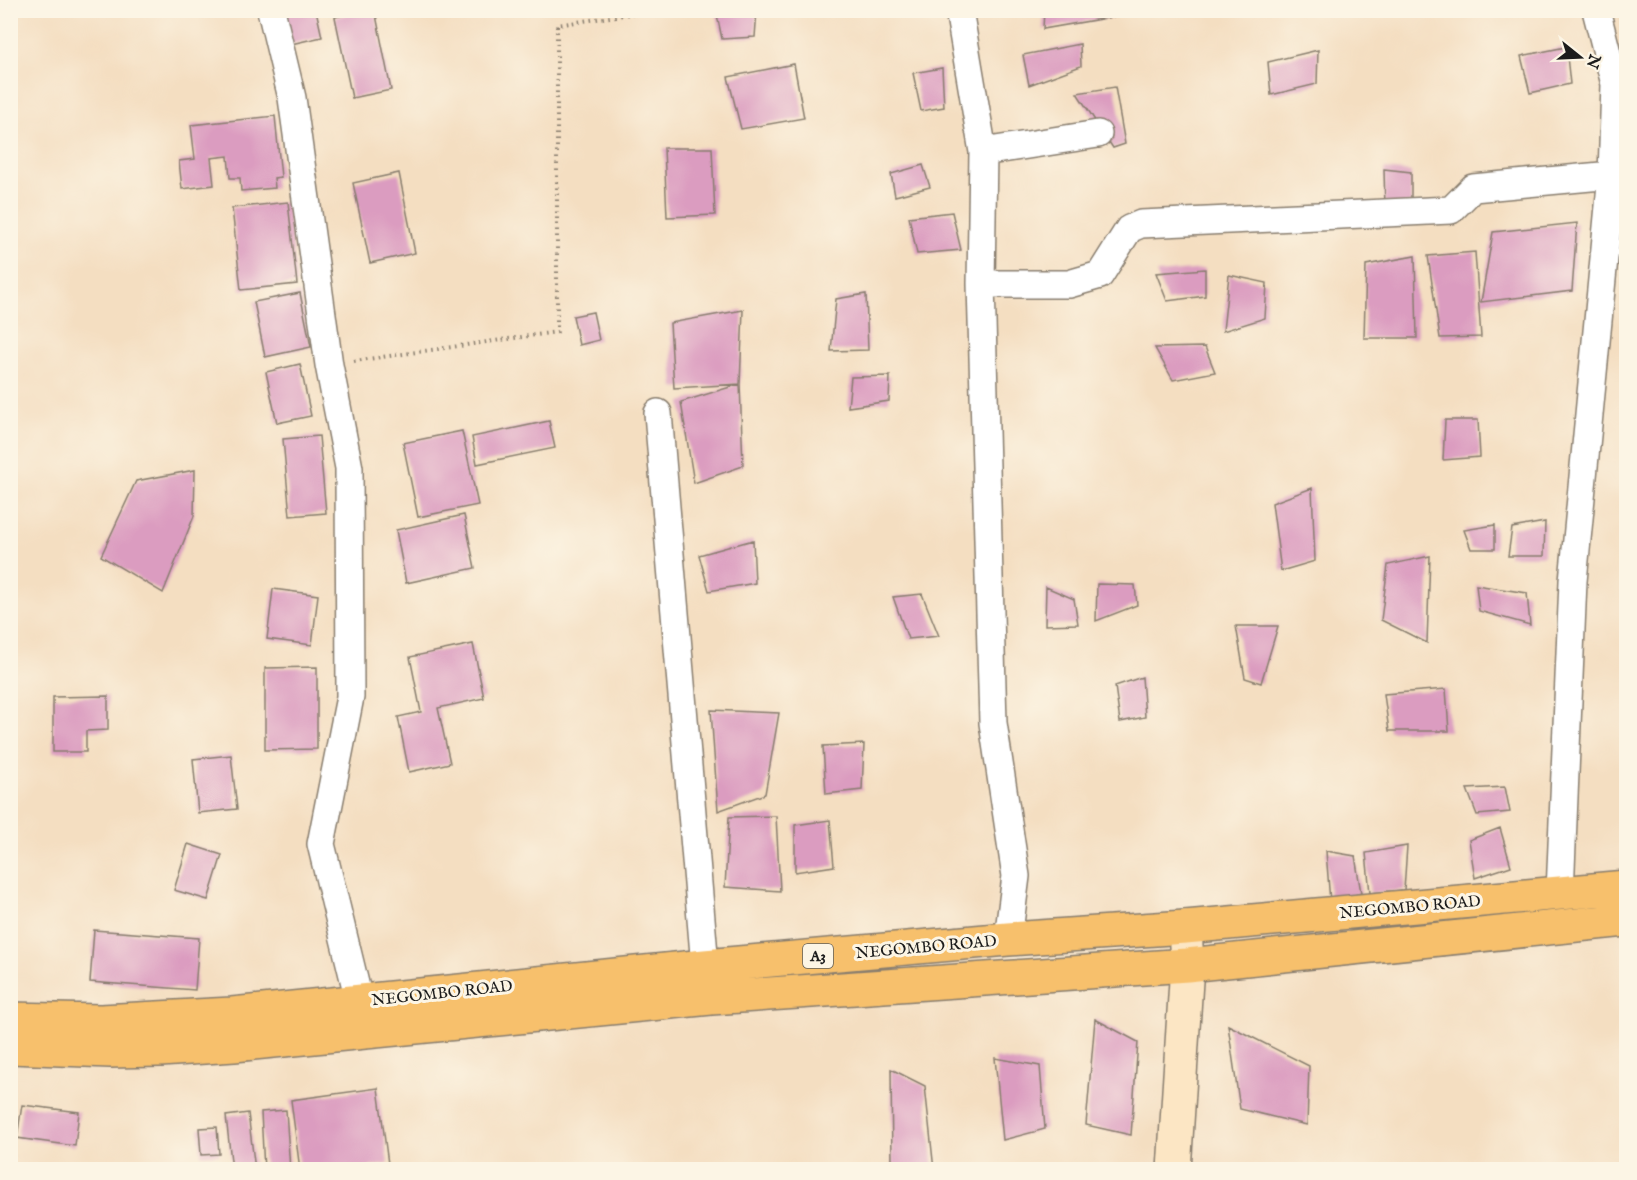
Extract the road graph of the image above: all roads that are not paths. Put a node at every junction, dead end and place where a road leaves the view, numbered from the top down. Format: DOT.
graph roads {
  1 [pos="271,10"];
  2 [pos="959,10"];
  3 [pos="1596,10"];
  4 [pos="1098,134"];
  5 [pos="983,152"];
  6 [pos="1612,175"];
  7 [pos="981,284"];
  8 [pos="658,413"];
  9 [pos="1626,887"];
  10 [pos="1560,893"];
  11 [pos="1626,920"];
  12 [pos="1185,927"];
  13 [pos="1008,939"];
  14 [pos="1187,965"];
  15 [pos="705,966"];
  16 [pos="359,1000"];
  17 [pos="10,1019"];
  18 [pos="10,1047"];
  19 [pos="1174,1170"];
  1 -- 16 [label="street"];
  2 -- 5 [label="street"];
  3 -- 6 [label="street"];
  4 -- 5 [label="street"];
  5 -- 7 [label="street"];
  6 -- 7 [label="street"];
  6 -- 10 [label="street"];
  7 -- 13 [label="street"];
  8 -- 15 [label="street"];
  9 -- 10 [label="highway, NEGOMBO ROAD / A3"];
  10 -- 12 [label="highway, NEGOMBO ROAD / A3"];
  11 -- 14 [label="highway, NEGOMBO ROAD / A3"];
  12 -- 13 [label="highway, NEGOMBO ROAD / A3"];
  12 -- 14 [label="street"];
  13 -- 15 [label="highway, NEGOMBO ROAD / A3"];
  14 -- 18 [label="highway, NEGOMBO ROAD / A3"];
  14 -- 19 [label="street"];
  15 -- 16 [label="highway, NEGOMBO ROAD / A3"];
  16 -- 17 [label="highway, NEGOMBO ROAD / A3"];
}
